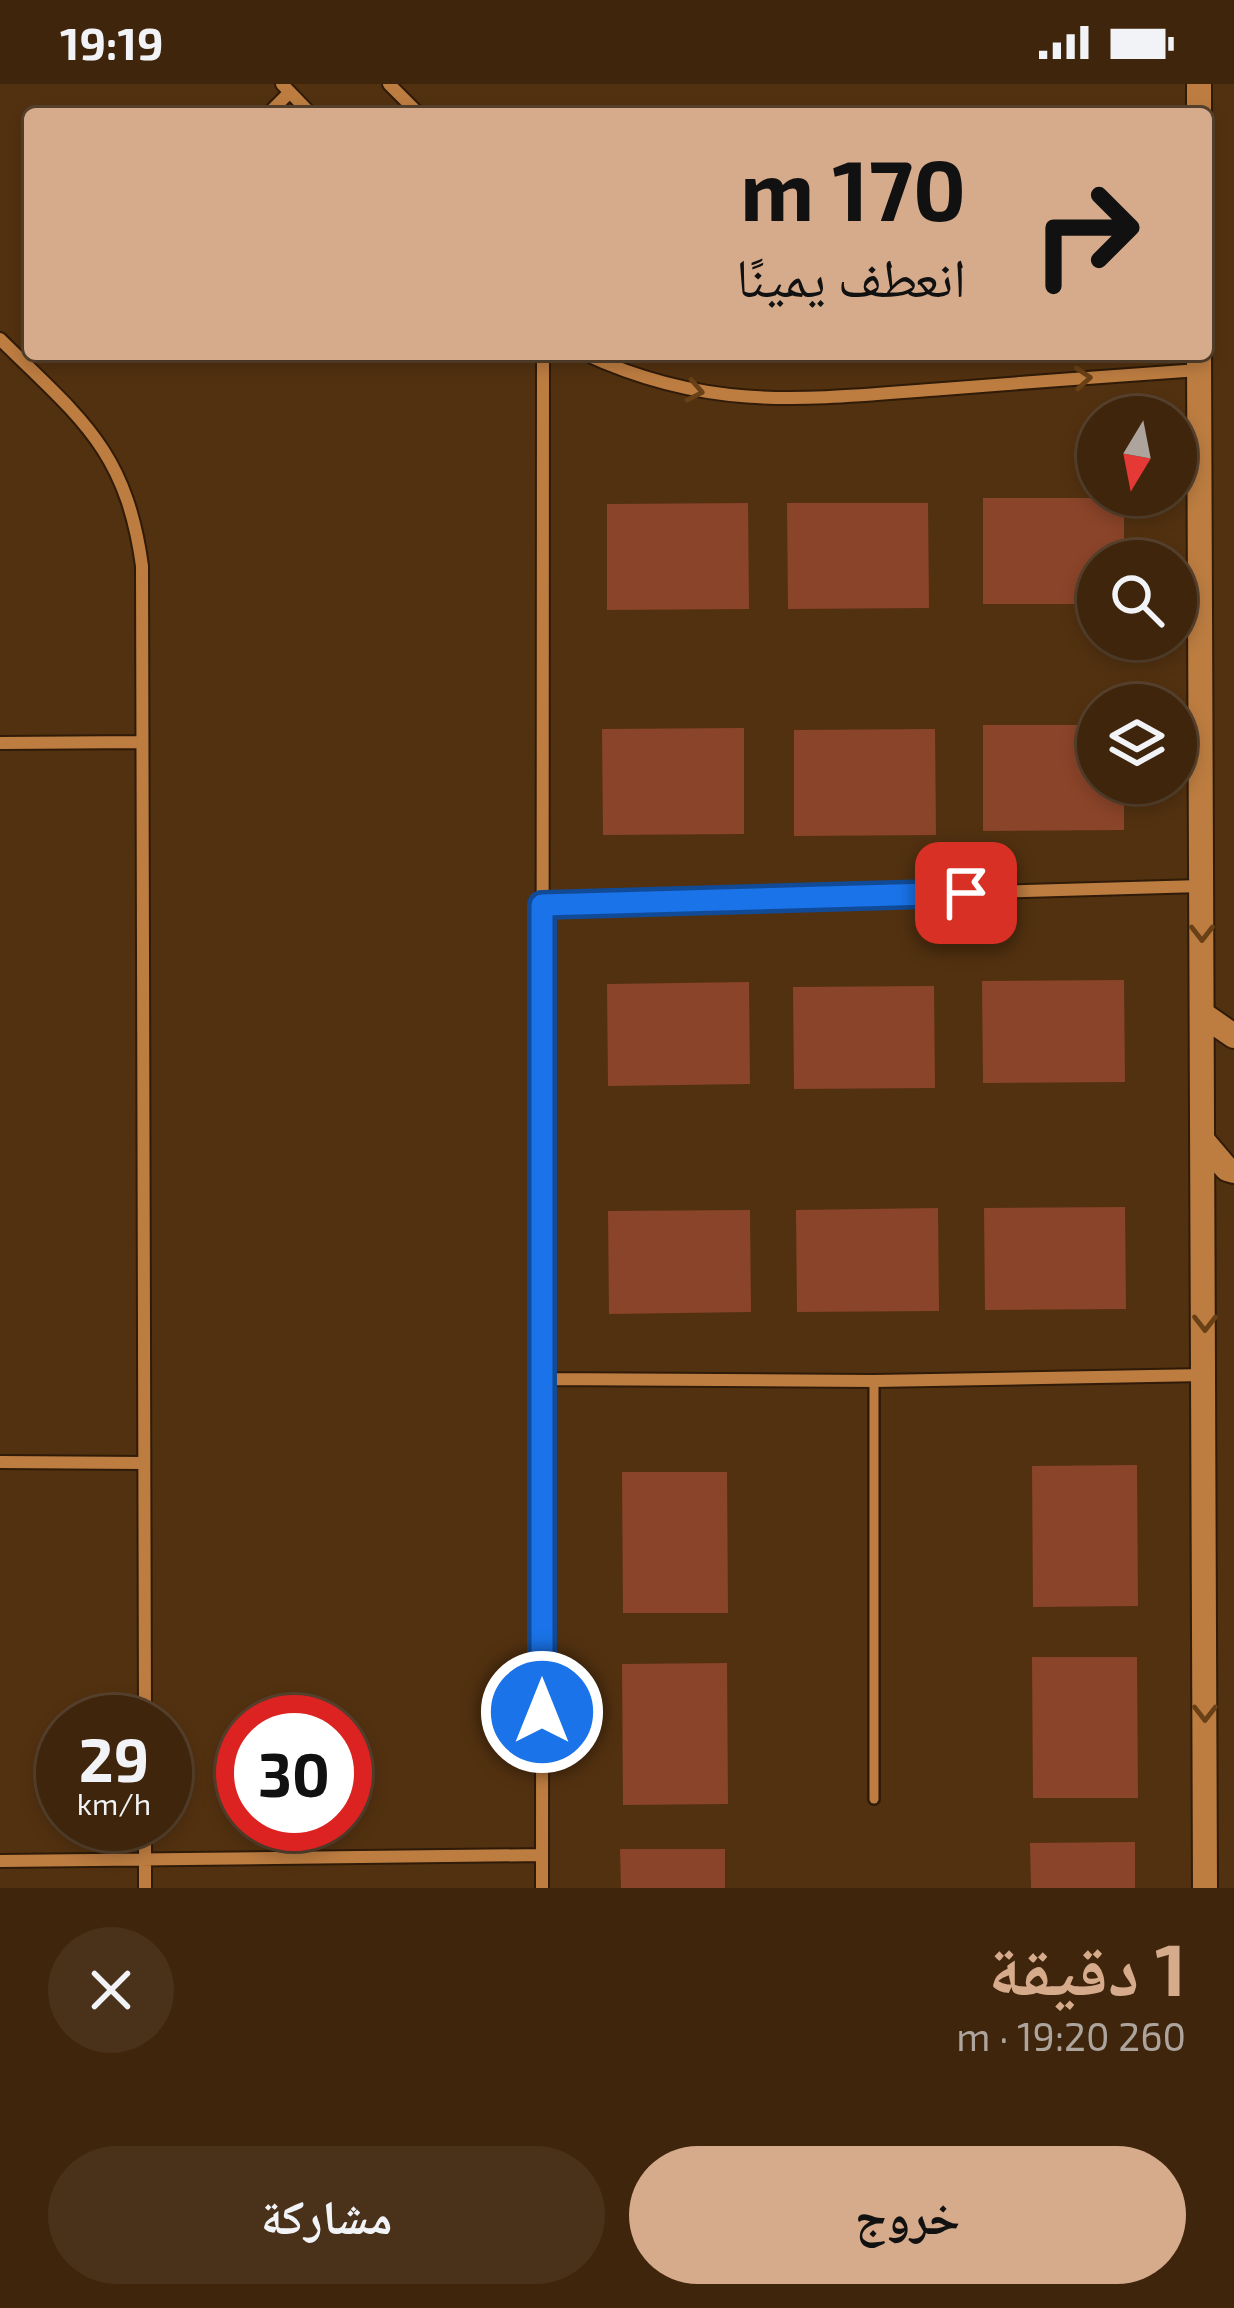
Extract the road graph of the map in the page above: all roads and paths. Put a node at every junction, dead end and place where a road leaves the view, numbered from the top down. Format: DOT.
graph roads {
  1 [pos="389,84"];
  2 [pos="413,108"];
  3 [pos="29,360"];
  4 [pos="543,360"];
  5 [pos="599,360"];
  6 [pos="1199,362"];
  7 [pos="142,742"];
  8 [pos="0,743"];
  9 [pos="1202,886"];
  10 [pos="542,905"];
  11 [pos="1202,1014"];
  12 [pos="1234,1036"];
  13 [pos="1204,1142"];
  14 [pos="1234,1171"];
  15 [pos="1205,1376"];
  16 [pos="542,1379"];
  17 [pos="874,1381"];
  18 [pos="0,1462"];
  19 [pos="144,1463"];
  20 [pos="145,1695"];
  21 [pos="874,1798"];
  22 [pos="145,1851"];
  23 [pos="542,1855"];
  24 [pos="145,1859"];
  25 [pos="0,1861"];
  26 [pos="145,1888"];
  27 [pos="542,1888"];
  28 [pos="1205,1888"];
  1 -- 2 [label="street"];
  3 -- 7 [label="street"];
  4 -- 10 [label="street"];
  5 -- 6 [label="street, one-way"];
  6 -- 9 [label="street"];
  7 -- 8 [label="street"];
  7 -- 19 [label="street"];
  9 -- 10 [label="street"];
  9 -- 11 [label="street, one-way"];
  10 -- 16 [label="street"];
  11 -- 12 [label="street"];
  11 -- 13 [label="street"];
  13 -- 14 [label="street"];
  13 -- 15 [label="street, one-way"];
  15 -- 17 [label="street"];
  15 -- 28 [label="street, one-way"];
  16 -- 17 [label="street"];
  16 -- 23 [label="street"];
  17 -- 21 [label="lane"];
  18 -- 19 [label="street"];
  19 -- 20 [label="street"];
  22 -- 24 [label="street"];
  23 -- 24 [label="street"];
  23 -- 27 [label="street"];
  24 -- 25 [label="street"];
  24 -- 26 [label="street"];
}
